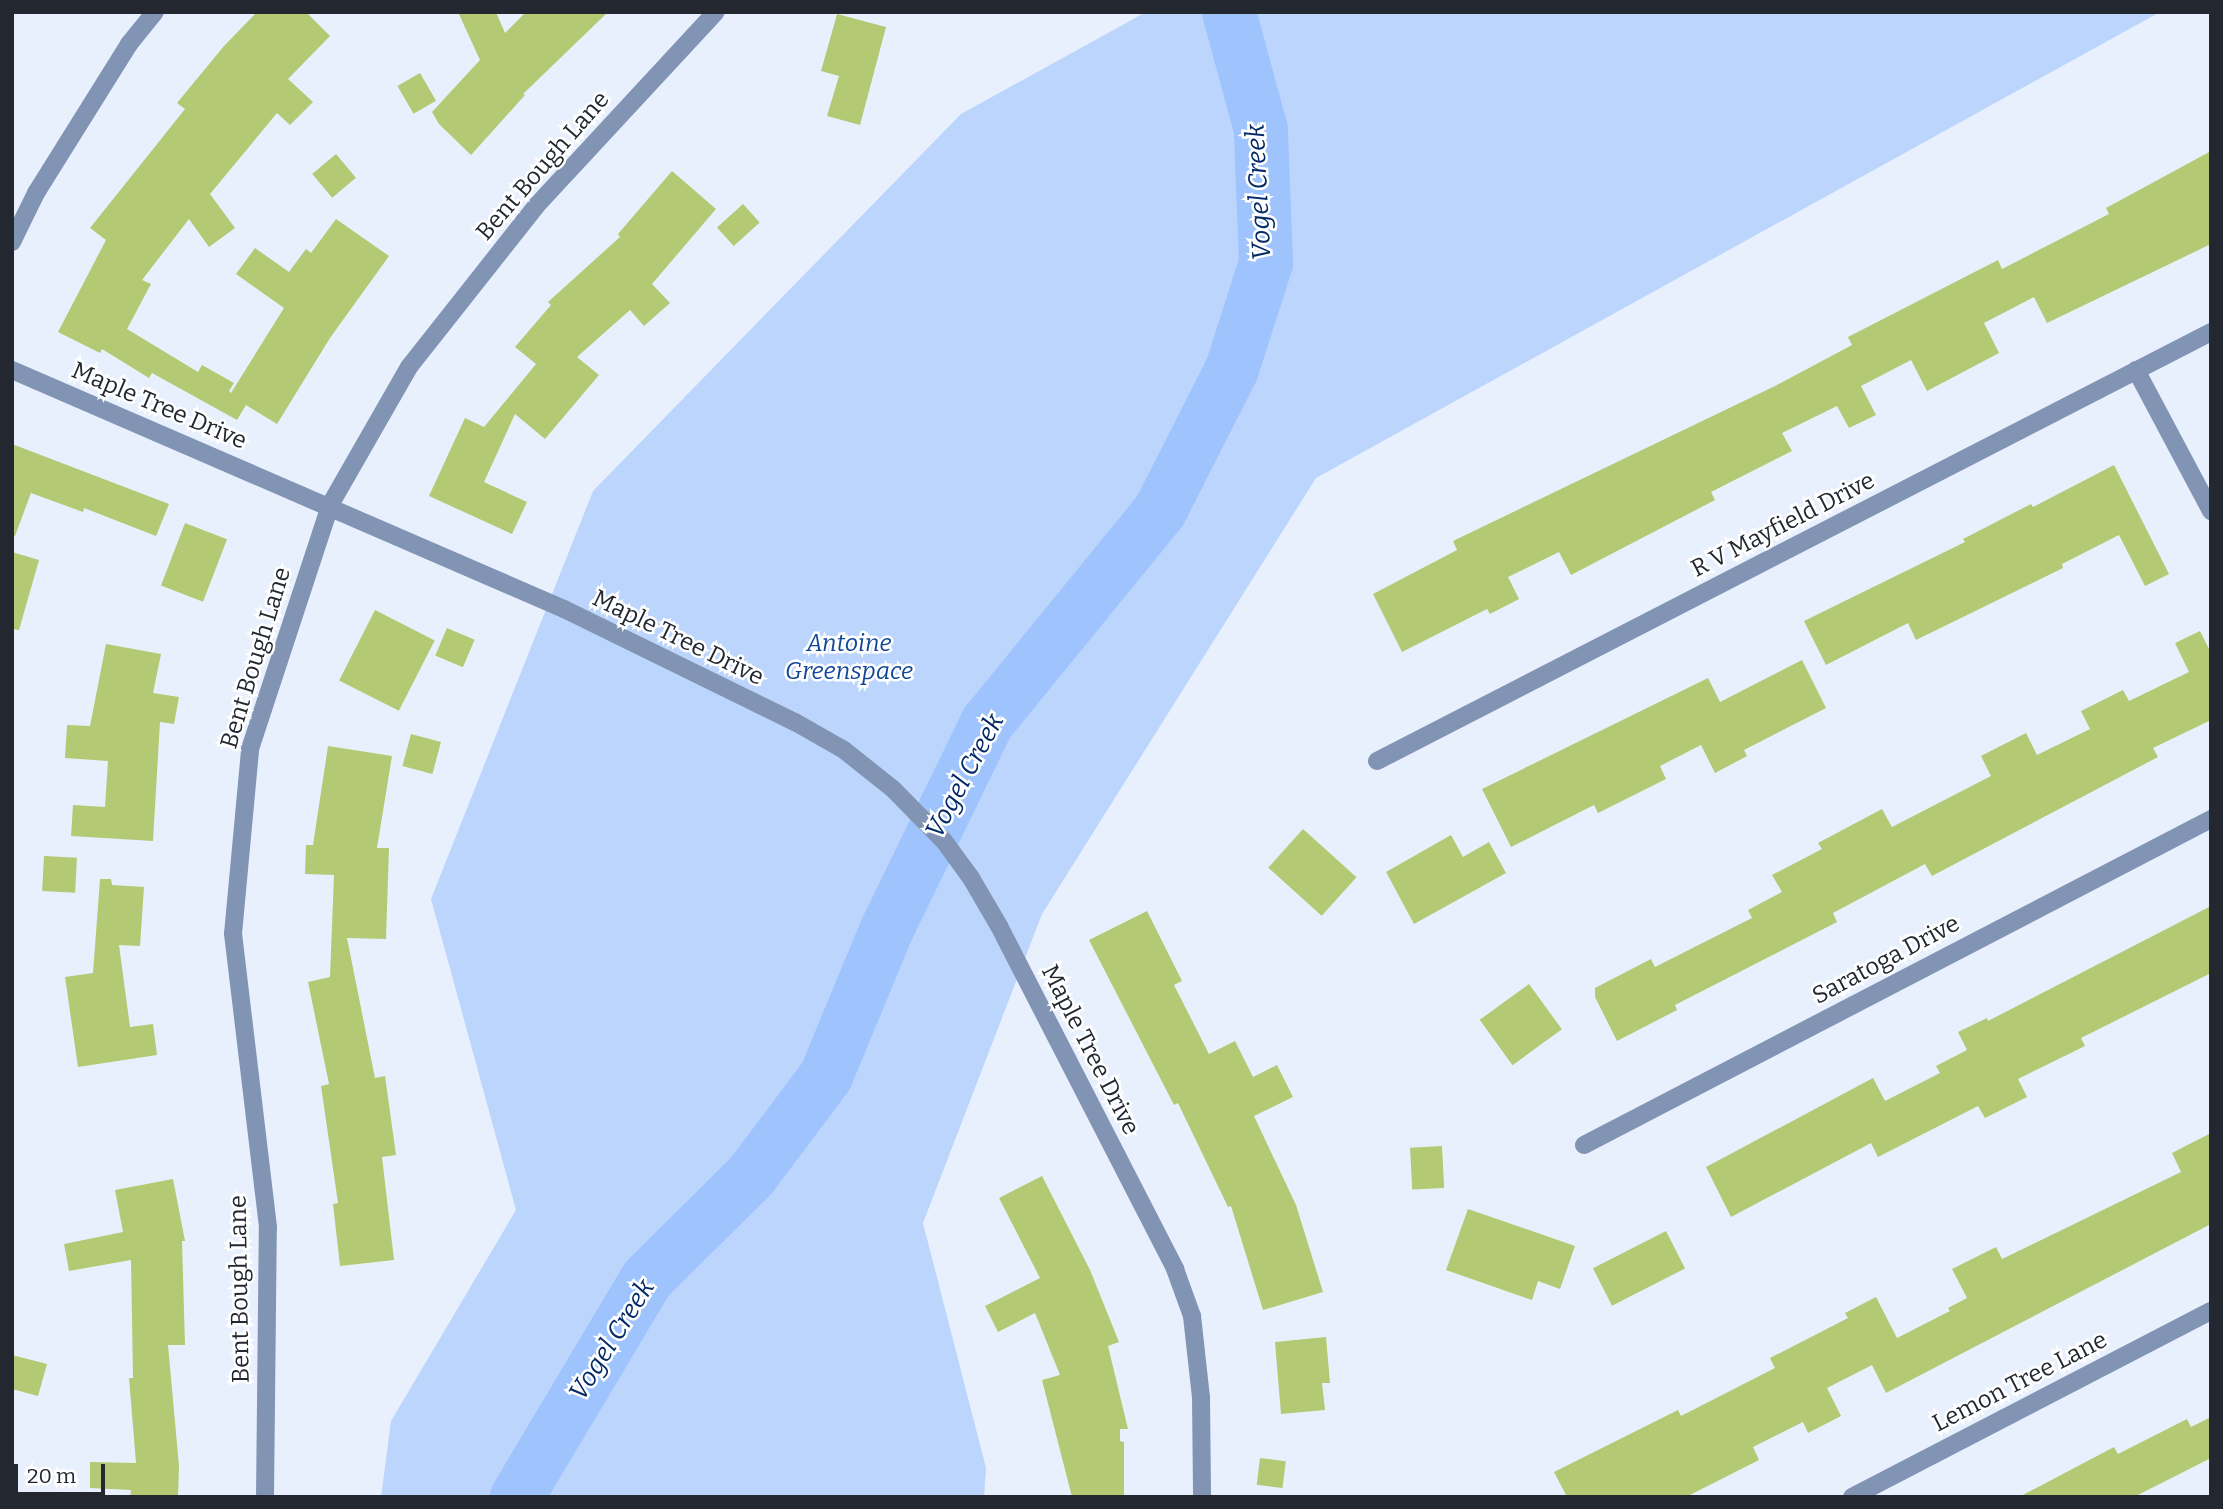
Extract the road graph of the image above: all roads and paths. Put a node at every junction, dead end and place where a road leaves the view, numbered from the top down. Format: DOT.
graph roads {
  1 [pos="155,12"];
  2 [pos="716,12"];
  3 [pos="12,242"];
  4 [pos="2211,332"];
  5 [pos="12,370"];
  6 [pos="2136,370"];
  7 [pos="330,505"];
  8 [pos="2211,511"];
  9 [pos="1377,761"];
  10 [pos="2211,819"];
  11 [pos="1584,1145"];
  12 [pos="2211,1311"];
  13 [pos="265,1497"];
  14 [pos="1202,1497"];
  15 [pos="1852,1497"];
  1 -- 3 [label="street"];
  2 -- 7 [label="street, Bent Bough Lane"];
  4 -- 6 [label="street, R V Mayfield Drive"];
  5 -- 7 [label="street, Maple Tree Drive"];
  6 -- 8 [label="street"];
  6 -- 9 [label="street, R V Mayfield Drive"];
  7 -- 13 [label="street, Bent Bough Lane"];
  7 -- 14 [label="street, Maple Tree Drive"];
  10 -- 11 [label="street, Saratoga Drive"];
  12 -- 15 [label="street, Lemon Tree Lane"];
}
